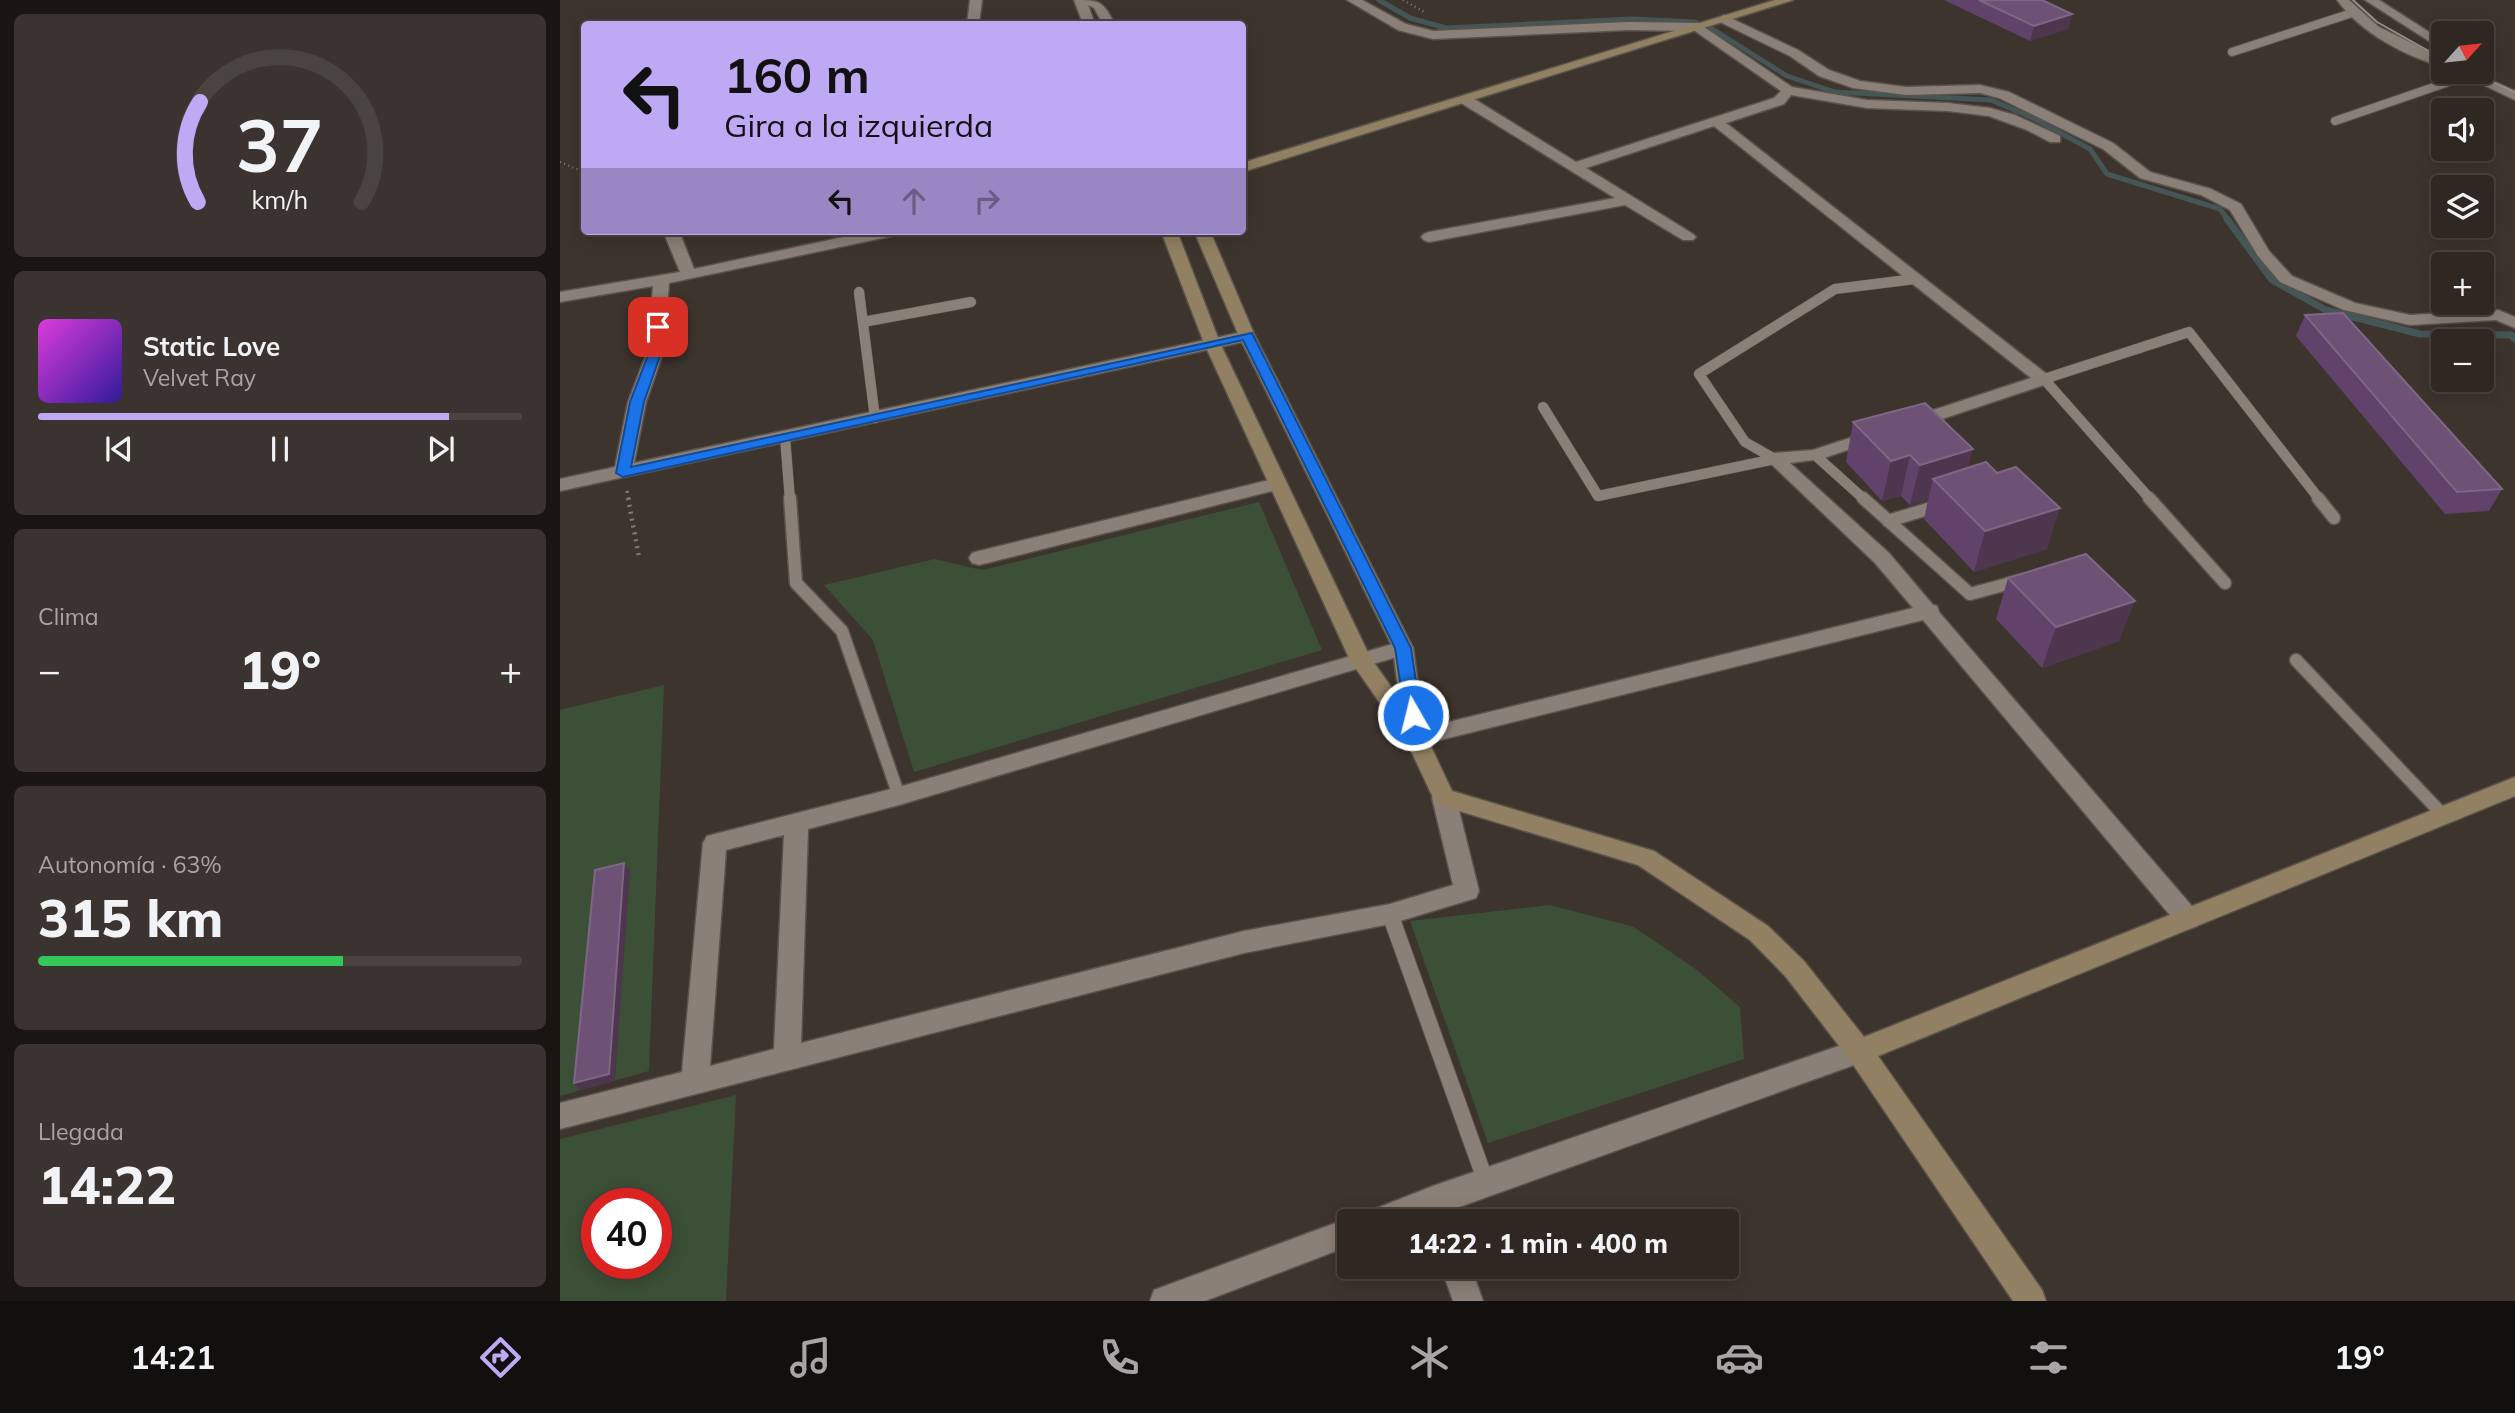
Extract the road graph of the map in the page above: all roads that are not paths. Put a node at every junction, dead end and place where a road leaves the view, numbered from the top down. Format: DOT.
graph roads {
  1 [pos="976,0"];
  2 [pos="1083,0"];
  3 [pos="1353,0"];
  4 [pos="1787,0"];
  5 [pos="2343,0"];
  6 [pos="2371,0"];
  7 [pos="2352,13"];
  8 [pos="973,21"];
  9 [pos="1088,21"];
  10 [pos="1107,21"];
  11 [pos="1708,25"];
  12 [pos="2431,39"];
  13 [pos="2232,52"];
  14 [pos="2431,56"];
  15 [pos="2436,84"];
  16 [pos="2489,84"];
  17 [pos="1788,90"];
  18 [pos="2515,96"];
  19 [pos="1466,100"];
  20 [pos="2335,121"];
  21 [pos="1717,122"];
  22 [pos="2055,139"];
  23 [pos="1246,167"];
  24 [pos="1575,167"];
  25 [pos="1627,200"];
  26 [pos="673,235"];
  27 [pos="874,235"];
  28 [pos="1171,235"];
  29 [pos="1204,235"];
  30 [pos="1429,237"];
  31 [pos="1688,237"];
  32 [pos="689,275"];
  33 [pos="661,279"];
  34 [pos="1916,279"];
  35 [pos="859,292"];
  36 [pos="560,297"];
  37 [pos="971,302"];
  38 [pos="863,322"];
  39 [pos="2515,323"];
  40 [pos="1247,336"];
  41 [pos="1212,343"];
  42 [pos="2044,379"];
  43 [pos="1543,407"];
  44 [pos="875,418"];
  45 [pos="785,437"];
  46 [pos="1815,455"];
  47 [pos="1775,459"];
  48 [pos="623,473"];
  49 [pos="1277,484"];
  50 [pos="560,485"];
  51 [pos="1949,502"];
  52 [pos="2334,518"];
  53 [pos="1888,521"];
  54 [pos="979,558"];
  55 [pos="2032,578"];
  56 [pos="2225,583"];
  57 [pos="1930,611"];
  58 [pos="1403,648"];
  59 [pos="1361,660"];
  60 [pos="2296,660"];
  61 [pos="1416,738"];
  62 [pos="2515,786"];
  63 [pos="899,796"];
  64 [pos="1444,798"];
  65 [pos="2443,815"];
  66 [pos="796,824"];
  67 [pos="1390,914"];
  68 [pos="2188,919"];
  69 [pos="1859,1051"];
  70 [pos="787,1058"];
  71 [pos="695,1081"];
  72 [pos="560,1116"];
  73 [pos="1486,1182"];
  74 [pos="1440,1209"];
  75 [pos="1337,1236"];
  76 [pos="1460,1279"];
  77 [pos="1165,1301"];
  78 [pos="1468,1301"];
  79 [pos="2031,1301"];
  1 -- 8 [label="street"];
  2 -- 9 [label="street"];
  2 -- 10 [label="street"];
  3 -- 11 [label="street"];
  4 -- 11 [label="street"];
  5 -- 7 [label="street"];
  6 -- 12 [label="street"];
  7 -- 13 [label="lane"];
  7 -- 14 [label="street"];
  11 -- 17 [label="street"];
  11 -- 19 [label="street"];
  11 -- 39 [label="street"];
  15 -- 20 [label="lane"];
  16 -- 18 [label="street"];
  17 -- 21 [label="street"];
  17 -- 22 [label="street"];
  19 -- 23 [label="street"];
  19 -- 24 [label="street"];
  21 -- 24 [label="street"];
  21 -- 34 [label="street"];
  24 -- 25 [label="street"];
  25 -- 30 [label="street"];
  25 -- 31 [label="street"];
  26 -- 32 [label="street"];
  27 -- 32 [label="street"];
  28 -- 41 [label="street"];
  29 -- 40 [label="street"];
  32 -- 33 [label="street"];
  33 -- 36 [label="street"];
  33 -- 48 [label="street"];
  34 -- 42 [label="street"];
  34 -- 47 [label="lane"];
  35 -- 38 [label="lane"];
  37 -- 38 [label="lane"];
  38 -- 44 [label="lane"];
  40 -- 41 [label="street"];
  40 -- 58 [label="street"];
  41 -- 44 [label="street"];
  41 -- 49 [label="street"];
  42 -- 46 [label="street"];
  42 -- 52 [label="lane"];
  42 -- 56 [label="lane"];
  43 -- 47 [label="lane"];
  44 -- 45 [label="street"];
  45 -- 48 [label="street"];
  45 -- 63 [label="lane"];
  46 -- 47 [label="street"];
  46 -- 53 [label="lane"];
  47 -- 57 [label="street"];
  48 -- 50 [label="street"];
  49 -- 54 [label="street"];
  49 -- 59 [label="street"];
  51 -- 53 [label="lane"];
  53 -- 55 [label="lane"];
  57 -- 61 [label="street"];
  57 -- 68 [label="street"];
  58 -- 59 [label="street"];
  58 -- 61 [label="street"];
  59 -- 61 [label="street"];
  59 -- 63 [label="street"];
  60 -- 65 [label="lane"];
  61 -- 64 [label="street"];
  62 -- 65 [label="street"];
  63 -- 66 [label="street"];
  64 -- 67 [label="street"];
  64 -- 69 [label="street"];
  65 -- 68 [label="street"];
  66 -- 70 [label="street"];
  66 -- 71 [label="street"];
  67 -- 70 [label="street"];
  67 -- 73 [label="lane"];
  68 -- 69 [label="street"];
  69 -- 73 [label="street"];
  69 -- 79 [label="street"];
  70 -- 71 [label="street"];
  71 -- 72 [label="street"];
  73 -- 74 [label="street"];
  75 -- 77 [label="street"];
  76 -- 78 [label="street"];
}
